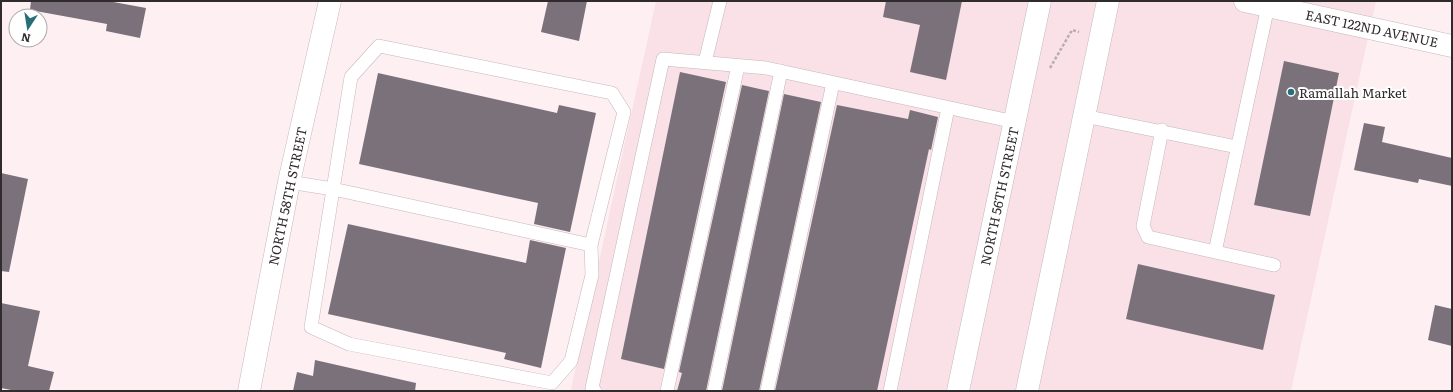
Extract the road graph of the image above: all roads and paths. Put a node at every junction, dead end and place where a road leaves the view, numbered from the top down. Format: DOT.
graph roads {
  1 [pos="330,1"];
  2 [pos="720,1"];
  3 [pos="1040,1"];
  4 [pos="1108,1"];
  5 [pos="1246,1"];
  6 [pos="1268,6"];
  7 [pos="1079,32"];
  8 [pos="1452,46"];
  9 [pos="705,62"];
  10 [pos="738,66"];
  11 [pos="781,72"];
  12 [pos="1046,74"];
  13 [pos="833,83"];
  14 [pos="948,108"];
  15 [pos="1084,116"];
  16 [pos="1015,122"];
  17 [pos="1162,130"];
  18 [pos="1237,147"];
  19 [pos="289,182"];
  20 [pos="333,189"];
  21 [pos="591,245"];
  22 [pos="1215,252"];
  23 [pos="1274,265"];
  24 [pos="249,391"];
  25 [pos="595,391"];
  26 [pos="667,391"];
  27 [pos="714,391"];
  28 [pos="767,391"];
  29 [pos="890,391"];
  30 [pos="958,391"];
  31 [pos="1027,391"];
  1 -- 19 [label="main road, NORTH 58TH STREET"];
  2 -- 9 [label="lane"];
  3 -- 16 [label="main road, NORTH 56TH STREET"];
  4 -- 15 [label="main road"];
  5 -- 6 [label="main road, EAST 122ND AVENUE"];
  6 -- 8 [label="main road, EAST 122ND AVENUE"];
  6 -- 18 [label="lane"];
  7 -- 12 [label="path"];
  9 -- 10 [label="lane"];
  9 -- 25 [label="lane"];
  10 -- 11 [label="lane"];
  10 -- 26 [label="lane"];
  11 -- 13 [label="lane"];
  11 -- 27 [label="lane"];
  13 -- 14 [label="lane"];
  13 -- 28 [label="lane"];
  14 -- 16 [label="lane"];
  14 -- 29 [label="lane"];
  15 -- 17 [label="lane"];
  15 -- 31 [label="main road"];
  16 -- 30 [label="main road, NORTH 56TH STREET"];
  17 -- 18 [label="lane"];
  17 -- 22 [label="lane"];
  18 -- 22 [label="lane"];
  19 -- 20 [label="lane"];
  19 -- 24 [label="main road, NORTH 58TH STREET"];
  20 -- 21 [label="lane"];
  20 -- 21 [label="lane"];
  20 -- 21 [label="lane"];
  22 -- 23 [label="lane"];
}
